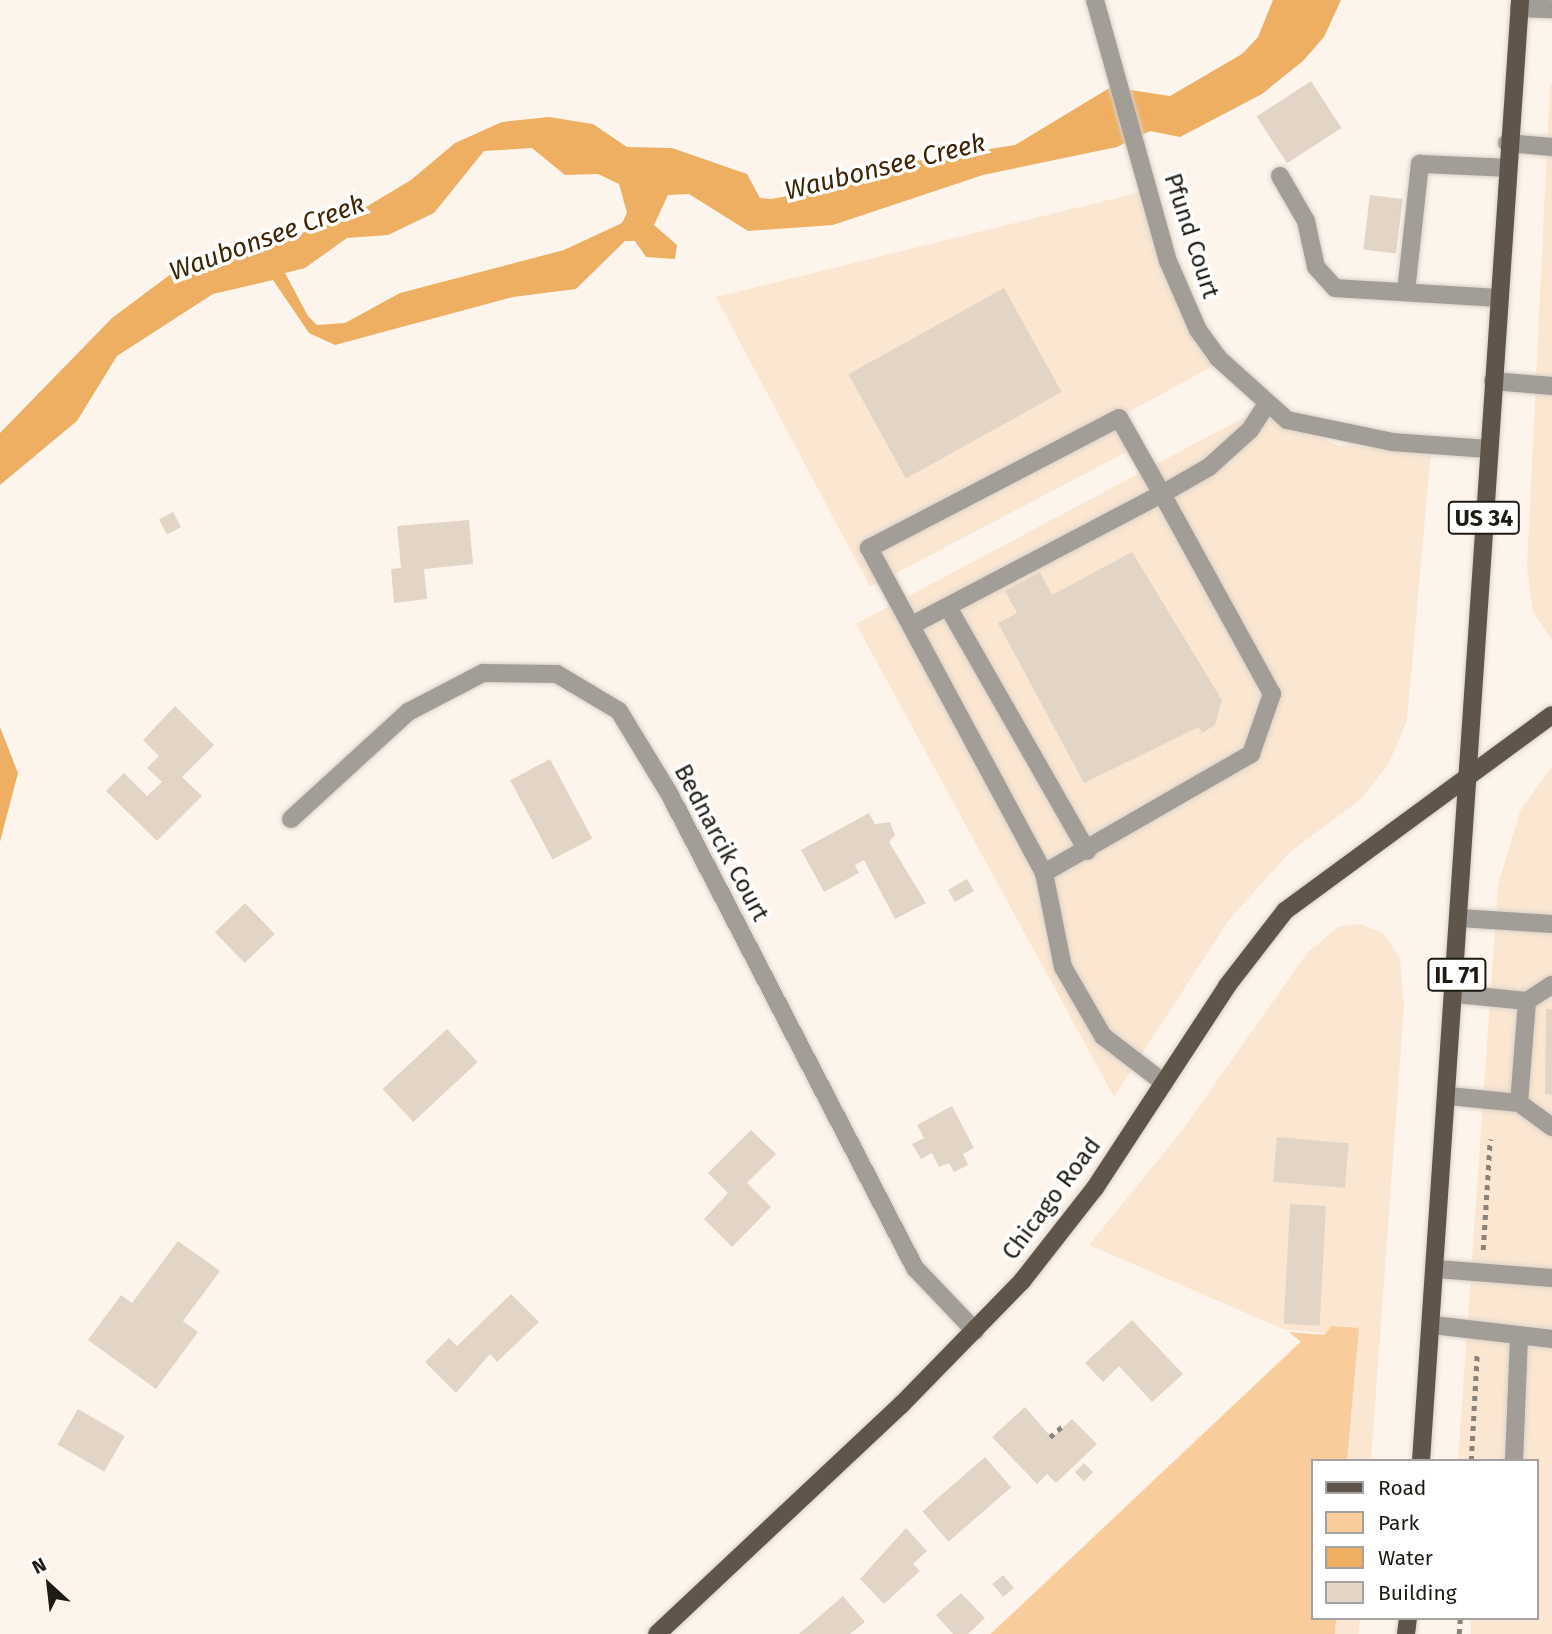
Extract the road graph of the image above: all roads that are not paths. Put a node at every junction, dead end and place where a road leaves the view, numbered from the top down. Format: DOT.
graph roads {
  1 [pos="1095,0"];
  2 [pos="1520,4"];
  3 [pos="1552,9"];
  4 [pos="1507,143"];
  5 [pos="1552,147"];
  6 [pos="1507,168"];
  7 [pos="1280,176"];
  8 [pos="1406,292"];
  9 [pos="1498,298"];
  10 [pos="1493,381"];
  11 [pos="1552,386"];
  12 [pos="1267,404"];
  13 [pos="1488,449"];
  14 [pos="1162,494"];
  15 [pos="948,607"];
  16 [pos="912,625"];
  17 [pos="1552,715"];
  18 [pos="1466,783"];
  19 [pos="291,819"];
  20 [pos="1087,851"];
  21 [pos="1044,873"];
  22 [pos="1460,918"];
  23 [pos="1552,924"];
  24 [pos="1552,985"];
  25 [pos="1456,993"];
  26 [pos="1527,1001"];
  27 [pos="1164,1083"];
  28 [pos="1449,1096"];
  29 [pos="1519,1103"];
  30 [pos="1552,1127"];
  31 [pos="1437,1269"];
  32 [pos="1552,1279"];
  33 [pos="1433,1325"];
  34 [pos="975,1331"];
  35 [pos="1519,1336"];
  36 [pos="1552,1339"];
  37 [pos="1421,1459"];
  38 [pos="1514,1459"];
  39 [pos="657,1634"];
  1 -- 12 [label="street, Pfund Court"];
  2 -- 3 [label="street"];
  2 -- 4 [label="main road, US 34"];
  4 -- 5 [label="street"];
  4 -- 6 [label="main road, US 34"];
  6 -- 8 [label="street"];
  6 -- 9 [label="main road, US 34"];
  7 -- 8 [label="street"];
  8 -- 9 [label="street"];
  9 -- 10 [label="main road, US 34"];
  10 -- 11 [label="street"];
  10 -- 13 [label="main road, US 34"];
  12 -- 13 [label="street, Pfund Court"];
  12 -- 14 [label="street"];
  13 -- 18 [label="main road, US 34"];
  14 -- 15 [label="street"];
  14 -- 16 [label="street"];
  14 -- 20 [label="street"];
  15 -- 16 [label="street"];
  15 -- 20 [label="street"];
  16 -- 21 [label="street"];
  17 -- 18 [label="main road, Chicago Road"];
  18 -- 22 [label="main road, IL 71"];
  18 -- 27 [label="main road, Chicago Road"];
  19 -- 34 [label="street, Bednarcik Court"];
  20 -- 21 [label="street"];
  21 -- 27 [label="street"];
  22 -- 23 [label="street"];
  22 -- 25 [label="main road, IL 71"];
  24 -- 26 [label="street"];
  25 -- 26 [label="street"];
  25 -- 28 [label="main road, IL 71"];
  26 -- 29 [label="street"];
  27 -- 34 [label="main road, Chicago Road"];
  28 -- 29 [label="street"];
  28 -- 31 [label="main road, IL 71"];
  29 -- 30 [label="street"];
  31 -- 32 [label="street"];
  31 -- 33 [label="main road, IL 71"];
  33 -- 35 [label="street"];
  33 -- 37 [label="main road, IL 71"];
  34 -- 39 [label="main road, Chicago Road"];
  35 -- 36 [label="street"];
  35 -- 38 [label="street"];
}
